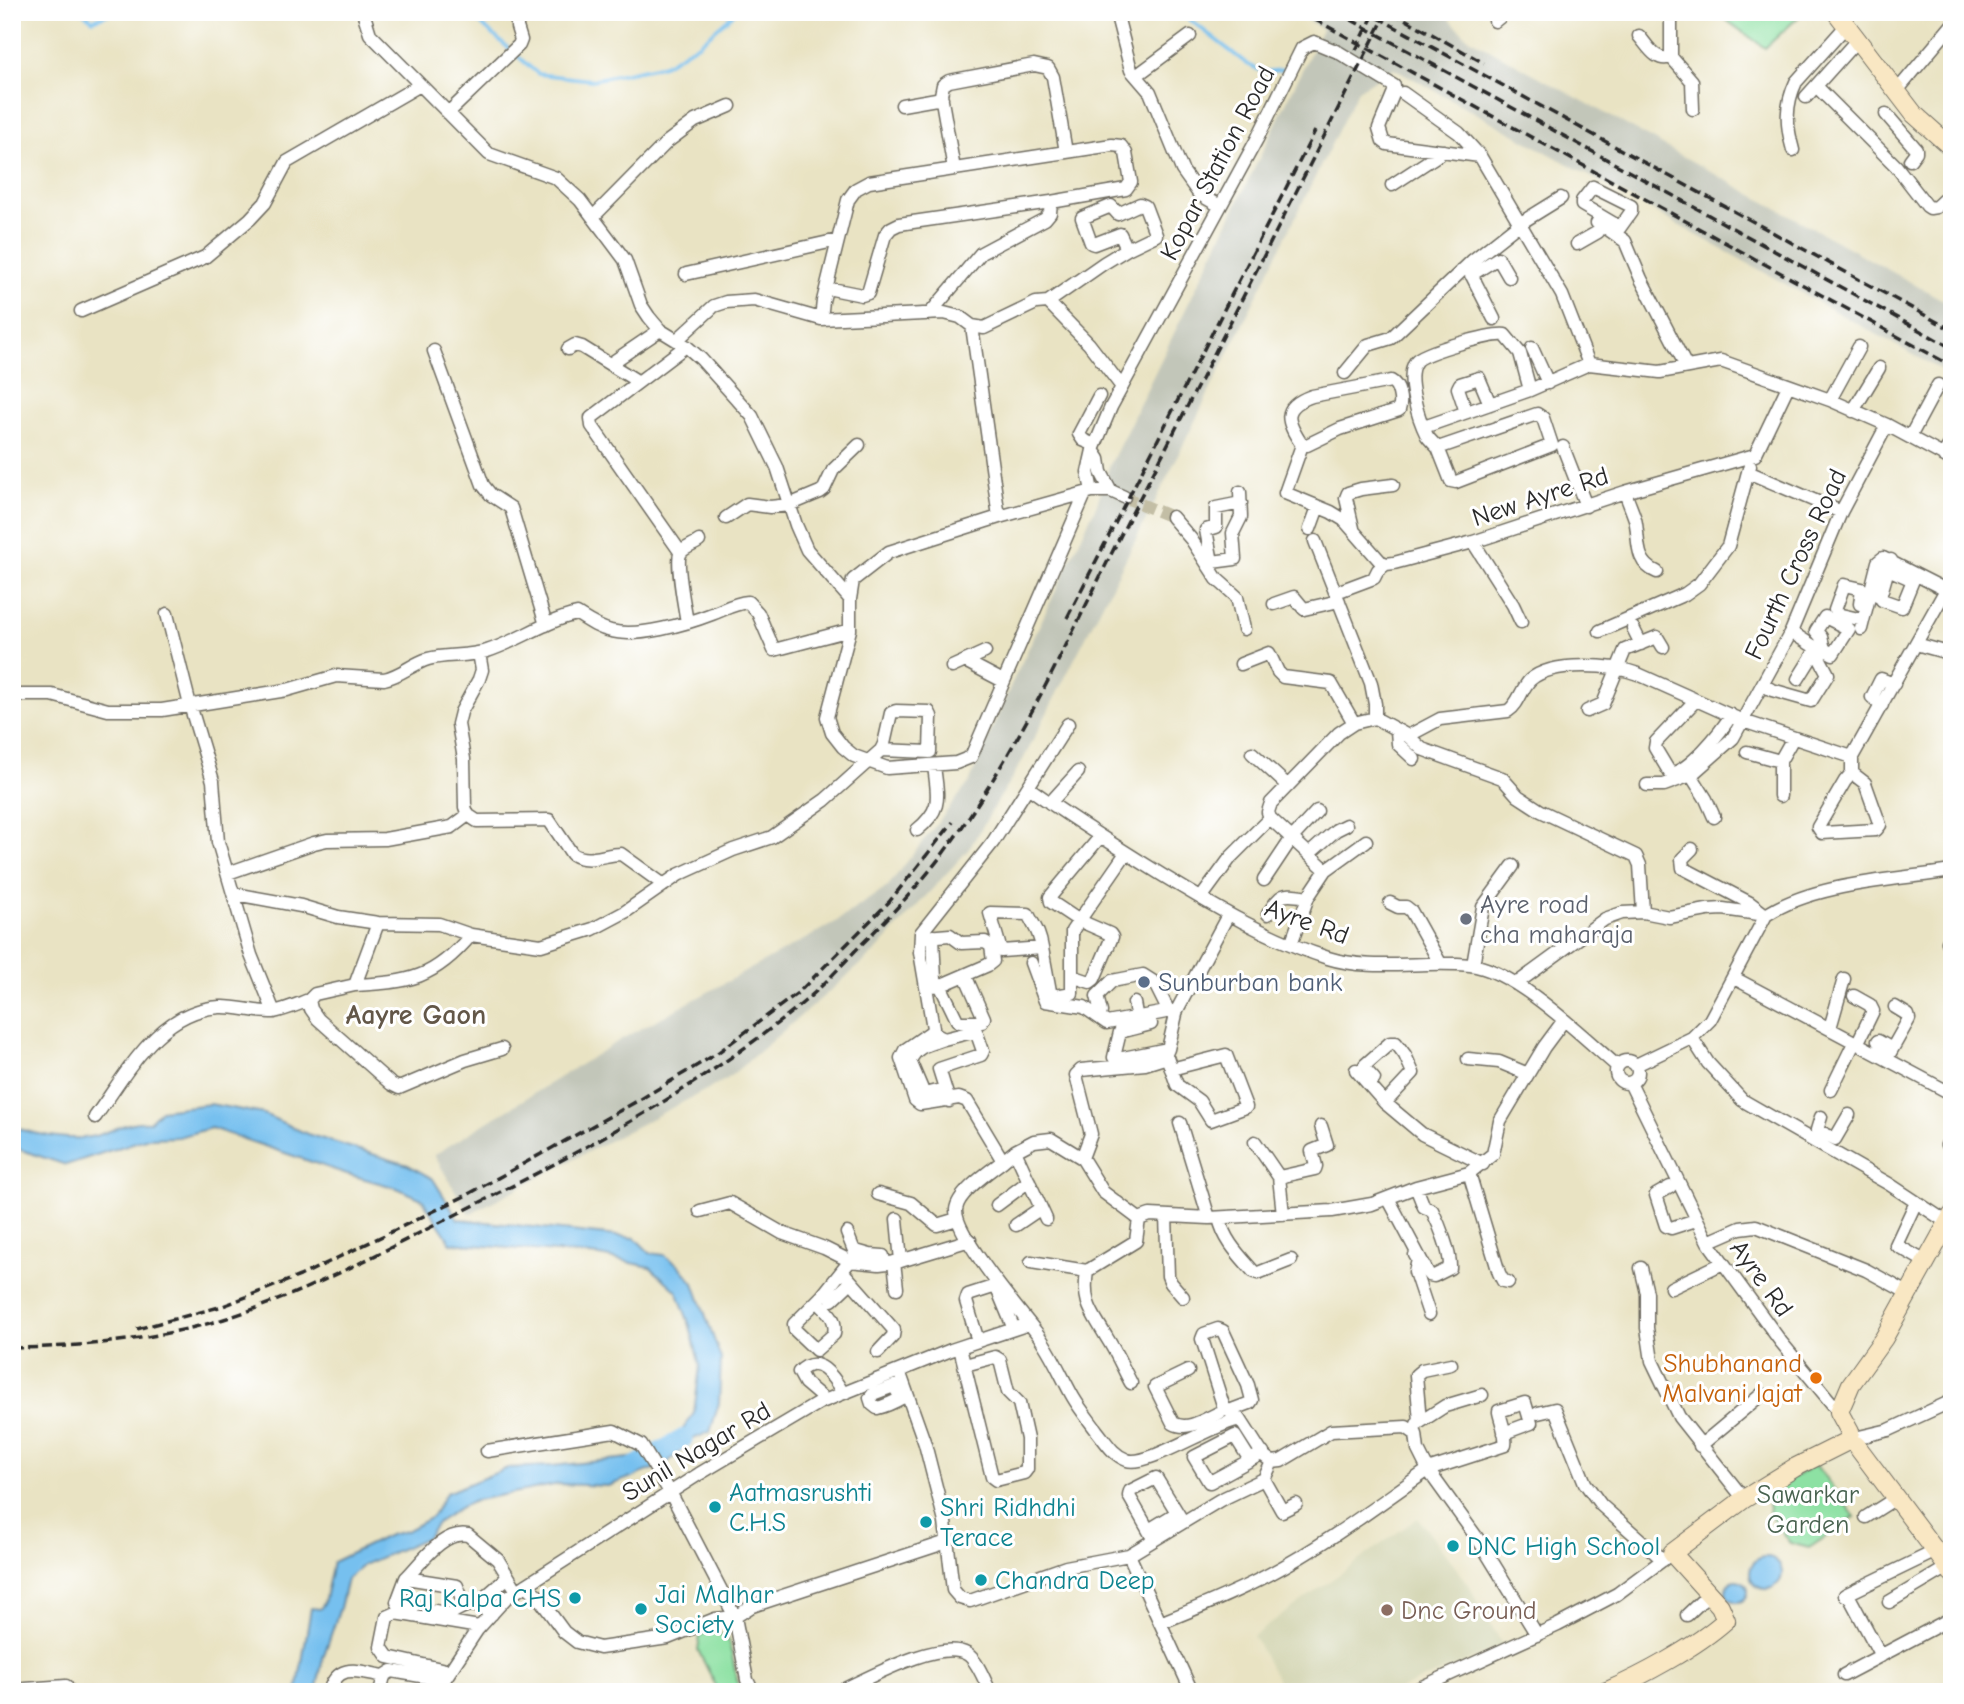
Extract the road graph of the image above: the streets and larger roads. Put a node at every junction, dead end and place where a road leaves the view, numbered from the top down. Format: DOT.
graph roads {
  1 [pos="363,12"];
  2 [pos="517,12"];
  3 [pos="1116,12"];
  4 [pos="1506,12"];
  5 [pos="1671,12"];
  6 [pos="1495,21"];
  7 [pos="1847,25"];
  8 [pos="1952,25"];
  9 [pos="1190,36"];
  10 [pos="1639,36"];
  11 [pos="1671,57"];
  12 [pos="1136,76"];
  13 [pos="420,85"];
  14 [pos="1816,86"];
  15 [pos="1896,92"];
  16 [pos="1403,93"];
  17 [pos="1806,97"];
  18 [pos="942,98"];
  19 [pos="902,105"];
  20 [pos="730,106"];
  21 [pos="1693,109"];
  22 [pos="448,113"];
  23 [pos="1886,114"];
  24 [pos="1914,114"];
  25 [pos="1900,129"];
  26 [pos="1952,148"];
  27 [pos="1793,150"];
  28 [pos="1444,151"];
  29 [pos="1066,152"];
  30 [pos="1480,156"];
  31 [pos="1910,160"];
  32 [pos="954,169"];
  33 [pos="1392,185"];
  34 [pos="1952,192"];
  35 [pos="1560,198"];
  36 [pos="1051,202"];
  37 [pos="1220,206"];
  38 [pos="1573,207"];
  39 [pos="593,217"];
  40 [pos="1519,224"];
  41 [pos="1602,225"];
  42 [pos="1113,236"];
  43 [pos="838,240"];
  44 [pos="1577,244"];
  45 [pos="1127,249"];
  46 [pos="1112,258"];
  47 [pos="1469,271"];
  48 [pos="686,274"];
  49 [pos="1509,277"];
  50 [pos="827,288"];
  51 [pos="1048,302"];
  52 [pos="81,311"];
  53 [pos="932,312"];
  54 [pos="821,319"];
  55 [pos="1494,319"];
  56 [pos="972,326"];
  57 [pos="660,330"];
  58 [pos="681,343"];
  59 [pos="1859,347"];
  60 [pos="1532,348"];
  61 [pos="568,349"];
  62 [pos="434,351"];
  63 [pos="610,364"];
  64 [pos="1589,364"];
  65 [pos="1686,366"];
  66 [pos="1879,368"];
  67 [pos="1345,373"];
  68 [pos="637,381"];
  69 [pos="1548,383"];
  70 [pos="1938,385"];
  71 [pos="1788,386"];
  72 [pos="1122,387"];
  73 [pos="1530,390"];
  74 [pos="1099,396"];
  75 [pos="1830,400"];
  76 [pos="1490,404"];
  77 [pos="1853,411"];
  78 [pos="1466,412"];
  79 [pos="1887,425"];
  80 [pos="1424,427"];
  81 [pos="1910,437"];
  82 [pos="1952,441"];
  83 [pos="859,445"];
  84 [pos="1302,445"];
  85 [pos="1563,447"];
  86 [pos="1094,448"];
  87 [pos="1438,448"];
  88 [pos="1755,455"];
  89 [pos="1948,457"];
  90 [pos="1748,472"];
  91 [pos="1394,485"];
  92 [pos="1111,491"];
  93 [pos="1089,492"];
  94 [pos="1625,492"];
  95 [pos="1124,497"];
  96 [pos="1241,498"];
  97 [pos="789,505"];
  98 [pos="1586,506"];
  99 [pos="1318,507"];
  100 [pos="1841,512"];
  101 [pos="999,517"];
  102 [pos="1172,517"];
  103 [pos="726,518"];
  104 [pos="1353,528"];
  105 [pos="699,541"];
  106 [pos="1473,542"];
  107 [pos="681,553"];
  108 [pos="1386,564"];
  109 [pos="1657,572"];
  110 [pos="1949,585"];
  111 [pos="1340,595"];
  112 [pos="850,599"];
  113 [pos="1274,604"];
  114 [pos="1800,611"];
  115 [pos="167,614"];
  116 [pos="687,622"];
  117 [pos="1521,622"];
  118 [pos="1860,622"];
  119 [pos="1820,624"];
  120 [pos="546,625"];
  121 [pos="1633,628"];
  122 [pos="1244,629"];
  123 [pos="850,630"];
  124 [pos="1600,631"];
  125 [pos="1791,632"];
  126 [pos="1640,644"];
  127 [pos="1916,644"];
  128 [pos="1663,646"];
  129 [pos="1816,650"];
  130 [pos="985,652"];
  131 [pos="479,653"];
  132 [pos="1952,654"];
  133 [pos="965,661"];
  134 [pos="1241,664"];
  135 [pos="952,667"];
  136 [pos="1617,667"];
  137 [pos="1798,680"];
  138 [pos="1003,681"];
  139 [pos="1763,685"];
  140 [pos="12,695"];
  141 [pos="1696,700"];
  142 [pos="190,705"];
  143 [pos="1587,711"];
  144 [pos="1375,718"];
  145 [pos="1737,718"];
  146 [pos="1354,723"];
  147 [pos="1068,724"];
  148 [pos="1402,733"];
  149 [pos="1793,738"];
  150 [pos="881,750"];
  151 [pos="1747,752"];
  152 [pos="1252,753"];
  153 [pos="1852,757"];
  154 [pos="1414,760"];
  155 [pos="1780,761"];
  156 [pos="869,762"];
  157 [pos="934,765"];
  158 [pos="1078,772"];
  159 [pos="1852,773"];
  160 [pos="1691,775"];
  161 [pos="1647,785"];
  162 [pos="1288,786"];
  163 [pos="1029,788"];
  164 [pos="1780,796"];
  165 [pos="1050,803"];
  166 [pos="1317,811"];
  167 [pos="468,816"];
  168 [pos="1714,817"];
  169 [pos="1269,818"];
  170 [pos="1346,825"];
  171 [pos="917,830"];
  172 [pos="1100,837"];
  173 [pos="1292,838"];
  174 [pos="1366,841"];
  175 [pos="1692,849"];
  176 [pos="1126,853"];
  177 [pos="1309,854"];
  178 [pos="1513,866"];
  179 [pos="1326,870"];
  180 [pos="1952,871"];
  181 [pos="228,873"];
  182 [pos="1264,880"];
  183 [pos="664,885"];
  184 [pos="235,894"];
  185 [pos="1308,897"];
  186 [pos="1201,898"];
  187 [pos="1390,903"];
  188 [pos="1643,912"];
  189 [pos="1268,914"];
  190 [pos="1228,915"];
  191 [pos="1766,915"];
  192 [pos="1078,920"];
  193 [pos="378,923"];
  194 [pos="471,935"];
  195 [pos="933,936"];
  196 [pos="1952,936"];
  197 [pos="919,939"];
  198 [pos="1291,944"];
  199 [pos="1042,948"];
  200 [pos="1952,952"];
  201 [pos="1031,962"];
  202 [pos="1440,963"];
  203 [pos="1474,965"];
  204 [pos="965,975"];
  205 [pos="1072,976"];
  206 [pos="1734,978"];
  207 [pos="1844,979"];
  208 [pos="1516,984"];
  209 [pos="355,985"];
  210 [pos="940,985"];
  211 [pos="925,987"];
  212 [pos="1854,996"];
  213 [pos="309,1000"];
  214 [pos="1134,1003"];
  215 [pos="1895,1007"];
  216 [pos="1173,1011"];
  217 [pos="274,1012"];
  218 [pos="1101,1012"];
  219 [pos="1137,1019"];
  220 [pos="1564,1020"];
  221 [pos="1830,1028"];
  222 [pos="931,1032"];
  223 [pos="1692,1038"];
  224 [pos="944,1039"];
  225 [pos="1878,1041"];
  226 [pos="1856,1042"];
  227 [pos="502,1049"];
  228 [pos="1165,1051"];
  229 [pos="1889,1054"];
  230 [pos="1468,1059"];
  231 [pos="1636,1065"];
  232 [pos="1617,1066"];
  233 [pos="1171,1069"];
  234 [pos="1356,1070"];
  235 [pos="1528,1074"];
  236 [pos="1630,1083"];
  237 [pos="1831,1090"];
  238 [pos="1952,1094"];
  239 [pos="947,1095"];
  240 [pos="1849,1115"];
  241 [pos="95,1117"];
  242 [pos="1821,1117"];
  243 [pos="1180,1123"];
  244 [pos="1321,1126"];
  245 [pos="1952,1135"];
  246 [pos="1824,1141"];
  247 [pos="1255,1143"];
  248 [pos="1015,1151"];
  249 [pos="1952,1152"];
  250 [pos="1082,1158"];
  251 [pos="1003,1161"];
  252 [pos="1483,1164"];
  253 [pos="1469,1173"];
  254 [pos="1027,1177"];
  255 [pos="1279,1177"];
  256 [pos="1416,1187"];
  257 [pos="1670,1187"];
  258 [pos="878,1194"];
  259 [pos="1385,1200"];
  260 [pos="998,1201"];
  261 [pos="1916,1202"];
  262 [pos="700,1211"];
  263 [pos="1283,1214"];
  264 [pos="1166,1216"];
  265 [pos="1214,1218"];
  266 [pos="898,1219"];
  267 [pos="957,1219"];
  268 [pos="1139,1219"];
  269 [pos="1950,1219"];
  270 [pos="1696,1220"];
  271 [pos="1016,1225"];
  272 [pos="847,1233"];
  273 [pos="970,1240"];
  274 [pos="1708,1242"];
  275 [pos="898,1259"];
  276 [pos="1291,1260"];
  277 [pos="851,1261"];
  278 [pos="1031,1262"];
  279 [pos="1926,1262"];
  280 [pos="1723,1263"];
  281 [pos="1641,1268"];
  282 [pos="1087,1271"];
  283 [pos="851,1282"];
  284 [pos="1508,1283"];
  285 [pos="897,1288"];
  286 [pos="1671,1288"];
  287 [pos="1908,1293"];
  288 [pos="1182,1297"];
  289 [pos="832,1300"];
  290 [pos="817,1301"];
  291 [pos="1429,1314"];
  292 [pos="1029,1324"];
  293 [pos="1014,1329"];
  294 [pos="978,1341"];
  295 [pos="960,1348"];
  296 [pos="878,1352"];
  297 [pos="1451,1364"];
  298 [pos="965,1365"];
  299 [pos="899,1371"];
  300 [pos="1188,1371"];
  301 [pos="835,1380"];
  302 [pos="1208,1382"];
  303 [pos="1131,1383"];
  304 [pos="814,1390"];
  305 [pos="843,1393"];
  306 [pos="1762,1394"];
  307 [pos="1482,1395"];
  308 [pos="825,1400"];
  309 [pos="1952,1401"];
  310 [pos="1839,1412"];
  311 [pos="1538,1413"];
  312 [pos="1229,1416"];
  313 [pos="1416,1425"];
  314 [pos="1190,1432"];
  315 [pos="1250,1432"];
  316 [pos="1504,1433"];
  317 [pos="1238,1439"];
  318 [pos="1852,1439"];
  319 [pos="1700,1446"];
  320 [pos="487,1451"];
  321 [pos="1267,1458"];
  322 [pos="1250,1460"];
  323 [pos="1429,1471"];
  324 [pos="1264,1479"];
  325 [pos="670,1492"];
  326 [pos="1744,1499"];
  327 [pos="1296,1504"];
  328 [pos="1888,1508"];
  329 [pos="1866,1517"];
  330 [pos="1180,1518"];
  331 [pos="1152,1535"];
  332 [pos="947,1542"];
  333 [pos="1934,1552"];
  334 [pos="1129,1555"];
  335 [pos="1667,1556"];
  336 [pos="1950,1570"];
  337 [pos="508,1577"];
  338 [pos="406,1578"];
  339 [pos="521,1588"];
  340 [pos="1709,1594"];
  341 [pos="1889,1602"];
  342 [pos="470,1605"];
  343 [pos="492,1614"];
  344 [pos="1687,1615"];
  345 [pos="735,1617"];
  346 [pos="1952,1618"];
  347 [pos="1160,1623"];
  348 [pos="480,1627"];
  349 [pos="1537,1635"];
  350 [pos="1900,1636"];
  351 [pos="1879,1653"];
  352 [pos="1844,1675"];
  353 [pos="384,1676"];
  354 [pos="445,1681"];
  355 [pos="66,1686"];
  356 [pos="12,1690"];
  357 [pos="329,1692"];
  358 [pos="380,1692"];
  359 [pos="753,1692"];
  360 [pos="838,1692"];
  361 [pos="990,1692"];
  362 [pos="1192,1692"];
  363 [pos="1411,1692"];
  364 [pos="1605,1692"];
  1 -- 13 [label="street"];
  2 -- 22 [label="street"];
  3 -- 12 [label="street"];
  4 -- 6 [label="street"];
  5 -- 11 [label="street"];
  7 -- 14 [label="street"];
  7 -- 15 [label="street"];
  7 -- 27 [label="street"];
  8 -- 15 [label="street"];
  9 -- 12 [label="street"];
  10 -- 11 [label="street"];
  11 -- 21 [label="street"];
  12 -- 37 [label="street"];
  13 -- 22 [label="street"];
  13 -- 52 [label="street"];
  14 -- 17 [label="street"];
  14 -- 34 [label="street"];
  15 -- 24 [label="street"];
  16 -- 30 [label="street"];
  18 -- 19 [label="street"];
  18 -- 29 [label="street"];
  18 -- 32 [label="street"];
  20 -- 39 [label="street"];
  22 -- 39 [label="street"];
  23 -- 25 [label="street"];
  24 -- 25 [label="street"];
  24 -- 26 [label="street"];
  25 -- 31 [label="street"];
  28 -- 30 [label="street"];
  28 -- 33 [label="street"];
  28 -- 37 [label="street, Kopar Station Road"];
  29 -- 32 [label="street"];
  29 -- 36 [label="street"];
  30 -- 40 [label="street"];
  32 -- 43 [label="street"];
  35 -- 40 [label="street"];
  36 -- 50 [label="street"];
  36 -- 53 [label="street"];
  37 -- 72 [label="street, Kopar Station Road"];
  38 -- 41 [label="street"];
  39 -- 57 [label="street"];
  40 -- 47 [label="street"];
  40 -- 64 [label="street"];
  41 -- 44 [label="street"];
  41 -- 65 [label="street"];
  42 -- 45 [label="street"];
  42 -- 45 [label="street"];
  42 -- 46 [label="street"];
  43 -- 48 [label="street"];
  43 -- 50 [label="street"];
  45 -- 46 [label="street"];
  46 -- 51 [label="street"];
  47 -- 49 [label="street"];
  47 -- 55 [label="street"];
  47 -- 67 [label="street"];
  50 -- 54 [label="street"];
  51 -- 56 [label="street"];
  51 -- 72 [label="street"];
  53 -- 54 [label="street"];
  53 -- 56 [label="street"];
  54 -- 58 [label="street"];
  56 -- 101 [label="street"];
  57 -- 58 [label="street"];
  57 -- 63 [label="street"];
  58 -- 68 [label="street"];
  58 -- 97 [label="street"];
  59 -- 75 [label="street"];
  60 -- 69 [label="street"];
  61 -- 63 [label="street"];
  62 -- 120 [label="street"];
  63 -- 68 [label="street"];
  64 -- 65 [label="street"];
  64 -- 69 [label="street"];
  65 -- 71 [label="street"];
  66 -- 77 [label="street"];
  68 -- 107 [label="street"];
  69 -- 73 [label="street"];
  70 -- 81 [label="street"];
  71 -- 75 [label="street"];
  71 -- 88 [label="street"];
  72 -- 86 [label="street, Kopar Station Road"];
  73 -- 76 [label="street"];
  73 -- 80 [label="street"];
  74 -- 86 [label="street"];
  75 -- 77 [label="street"];
  76 -- 78 [label="street"];
  76 -- 78 [label="street"];
  77 -- 79 [label="street"];
  78 -- 80 [label="street"];
  79 -- 81 [label="street"];
  79 -- 100 [label="street, Fourth Cross Road"];
  80 -- 87 [label="street"];
  81 -- 89 [label="street"];
  82 -- 89 [label="street"];
  83 -- 97 [label="street"];
  84 -- 84 [label="street"];
  84 -- 99 [label="street"];
  85 -- 98 [label="street"];
  86 -- 92 [label="street"];
  86 -- 93 [label="street"];
  87 -- 87 [label="street"];
  88 -- 90 [label="street"];
  88 -- 94 [label="street, New Ayre Rd"];
  90 -- 100 [label="street"];
  90 -- 124 [label="street"];
  91 -- 104 [label="street"];
  92 -- 93 [label="street"];
  92 -- 95 [label="street"];
  93 -- 101 [label="street"];
  93 -- 138 [label="street"];
  94 -- 98 [label="street, New Ayre Rd"];
  94 -- 109 [label="street"];
  96 -- 96 [label="street"];
  97 -- 103 [label="street"];
  97 -- 112 [label="street"];
  98 -- 106 [label="street, New Ayre Rd"];
  99 -- 104 [label="street"];
  99 -- 111 [label="street"];
  100 -- 114 [label="street, Fourth Cross Road"];
  101 -- 112 [label="street"];
  102 -- 122 [label="street"];
  104 -- 108 [label="street"];
  105 -- 107 [label="street"];
  106 -- 108 [label="street, New Ayre Rd"];
  106 -- 117 [label="street"];
  107 -- 116 [label="street"];
  108 -- 111 [label="street"];
  110 -- 118 [label="street"];
  110 -- 127 [label="street"];
  111 -- 113 [label="street"];
  111 -- 144 [label="street"];
  112 -- 123 [label="street"];
  114 -- 119 [label="street"];
  114 -- 125 [label="street, Fourth Cross Road"];
  115 -- 142 [label="street"];
  116 -- 120 [label="street"];
  116 -- 123 [label="street"];
  120 -- 131 [label="street"];
  121 -- 126 [label="street"];
  123 -- 156 [label="street"];
  125 -- 129 [label="street"];
  125 -- 139 [label="street, Fourth Cross Road"];
  126 -- 128 [label="street"];
  126 -- 136 [label="street"];
  127 -- 132 [label="street"];
  127 -- 153 [label="street"];
  129 -- 137 [label="street"];
  129 -- 139 [label="street"];
  130 -- 133 [label="street"];
  131 -- 142 [label="street"];
  131 -- 167 [label="street"];
  133 -- 135 [label="street"];
  133 -- 138 [label="street"];
  134 -- 146 [label="street"];
  136 -- 141 [label="street"];
  136 -- 143 [label="street"];
  136 -- 148 [label="street"];
  138 -- 157 [label="street"];
  139 -- 145 [label="street, Fourth Cross Road"];
  140 -- 142 [label="street"];
  141 -- 145 [label="street"];
  141 -- 145 [label="street"];
  142 -- 181 [label="street"];
  144 -- 146 [label="street"];
  144 -- 148 [label="street"];
  145 -- 149 [label="street"];
  145 -- 160 [label="street"];
  146 -- 162 [label="street"];
  147 -- 163 [label="street"];
  148 -- 154 [label="street"];
  148 -- 188 [label="street"];
  149 -- 153 [label="street"];
  149 -- 155 [label="street"];
  150 -- 150 [label="street"];
  150 -- 156 [label="street"];
  151 -- 155 [label="street"];
  152 -- 162 [label="street"];
  153 -- 159 [label="street"];
  155 -- 164 [label="street"];
  156 -- 157 [label="street"];
  156 -- 183 [label="street"];
  157 -- 171 [label="street"];
  158 -- 165 [label="street"];
  159 -- 159 [label="street"];
  160 -- 161 [label="street"];
  160 -- 168 [label="street"];
  162 -- 169 [label="street"];
  163 -- 165 [label="street, Ayre Rd"];
  163 -- 197 [label="street"];
  165 -- 172 [label="street, Ayre Rd"];
  166 -- 173 [label="street"];
  167 -- 181 [label="street"];
  167 -- 183 [label="street"];
  169 -- 173 [label="street"];
  169 -- 186 [label="street"];
  170 -- 177 [label="street"];
  172 -- 176 [label="street, Ayre Rd"];
  172 -- 192 [label="street"];
  173 -- 177 [label="street"];
  173 -- 182 [label="street"];
  174 -- 179 [label="street"];
  175 -- 191 [label="street"];
  176 -- 186 [label="street, Ayre Rd"];
  176 -- 192 [label="street"];
  177 -- 179 [label="street"];
  178 -- 203 [label="street"];
  179 -- 185 [label="street"];
  180 -- 191 [label="street"];
  181 -- 184 [label="street"];
  183 -- 194 [label="street"];
  184 -- 193 [label="street"];
  184 -- 217 [label="street"];
  185 -- 189 [label="street"];
  185 -- 198 [label="street"];
  186 -- 190 [label="street, Ayre Rd"];
  187 -- 202 [label="street"];
  188 -- 191 [label="street"];
  188 -- 208 [label="street"];
  190 -- 198 [label="street, Ayre Rd"];
  190 -- 216 [label="street"];
  191 -- 206 [label="street"];
  192 -- 205 [label="street"];
  192 -- 205 [label="street"];
  193 -- 194 [label="street"];
  193 -- 209 [label="street"];
  194 -- 209 [label="street"];
  195 -- 197 [label="street"];
  195 -- 204 [label="street"];
  195 -- 210 [label="street"];
  196 -- 200 [label="street"];
  197 -- 211 [label="street"];
  198 -- 202 [label="street, Ayre Rd"];
  199 -- 199 [label="street"];
  199 -- 205 [label="street"];
  201 -- 219 [label="street"];
  202 -- 203 [label="street, Ayre Rd"];
  203 -- 208 [label="street, Ayre Rd"];
  204 -- 210 [label="street"];
  204 -- 210 [label="street"];
  206 -- 221 [label="street"];
  206 -- 223 [label="street"];
  207 -- 221 [label="street"];
  208 -- 220 [label="street, Ayre Rd"];
  209 -- 213 [label="street"];
  210 -- 211 [label="street"];
  211 -- 222 [label="street"];
  212 -- 226 [label="street"];
  213 -- 217 [label="street"];
  213 -- 227 [label="street"];
  214 -- 219 [label="street"];
  215 -- 229 [label="street"];
  216 -- 218 [label="street"];
  216 -- 219 [label="street"];
  216 -- 228 [label="street"];
  217 -- 241 [label="street"];
  220 -- 232 [label="street, Ayre Rd"];
  220 -- 235 [label="street"];
  221 -- 226 [label="street"];
  222 -- 224 [label="street"];
  222 -- 239 [label="street"];
  223 -- 231 [label="street"];
  223 -- 246 [label="street"];
  224 -- 239 [label="street"];
  224 -- 239 [label="street"];
  225 -- 229 [label="street"];
  226 -- 229 [label="street"];
  226 -- 237 [label="street"];
  228 -- 233 [label="street"];
  228 -- 250 [label="street"];
  229 -- 238 [label="street"];
  230 -- 235 [label="street"];
  231 -- 232 [label="street"];
  231 -- 236 [label="street"];
  232 -- 236 [label="street"];
  233 -- 233 [label="street"];
  234 -- 252 [label="street"];
  235 -- 252 [label="street"];
  236 -- 270 [label="street, Ayre Rd"];
  239 -- 251 [label="street"];
  240 -- 246 [label="street"];
  242 -- 246 [label="street"];
  243 -- 265 [label="street"];
  244 -- 255 [label="street"];
  245 -- 249 [label="street"];
  246 -- 261 [label="street"];
  247 -- 255 [label="street"];
  248 -- 250 [label="street"];
  248 -- 251 [label="street"];
  248 -- 254 [label="street"];
  250 -- 268 [label="street"];
  251 -- 267 [label="street"];
  252 -- 253 [label="street"];
  253 -- 256 [label="street"];
  253 -- 284 [label="street"];
  254 -- 260 [label="street"];
  254 -- 271 [label="street"];
  255 -- 263 [label="street"];
  256 -- 259 [label="street"];
  256 -- 259 [label="street"];
  257 -- 270 [label="street"];
  258 -- 267 [label="street"];
  259 -- 263 [label="street"];
  259 -- 291 [label="street"];
  261 -- 269 [label="street"];
  261 -- 279 [label="street"];
  262 -- 277 [label="street"];
  263 -- 265 [label="street"];
  264 -- 265 [label="street"];
  264 -- 268 [label="street"];
  264 -- 288 [label="street"];
  265 -- 276 [label="street"];
  266 -- 275 [label="street"];
  267 -- 273 [label="street"];
  268 -- 282 [label="street"];
  269 -- 279 [label="street"];
  270 -- 274 [label="street, Ayre Rd"];
  272 -- 277 [label="street"];
  273 -- 275 [label="street"];
  273 -- 292 [label="street"];
  274 -- 280 [label="street, Ayre Rd"];
  274 -- 287 [label="street"];
  275 -- 277 [label="street"];
  275 -- 285 [label="street"];
  277 -- 283 [label="street"];
  277 -- 290 [label="street"];
  278 -- 282 [label="street"];
  279 -- 287 [label="street"];
  280 -- 286 [label="street"];
  280 -- 310 [label="street, Ayre Rd"];
  281 -- 319 [label="street"];
  282 -- 303 [label="street"];
  283 -- 289 [label="street"];
  283 -- 296 [label="street"];
  287 -- 310 [label="street"];
  292 -- 293 [label="street, Sunil Nagar Rd"];
  292 -- 314 [label="street"];
  293 -- 294 [label="street, Sunil Nagar Rd"];
  293 -- 294 [label="street"];
  294 -- 295 [label="street, Sunil Nagar Rd"];
  295 -- 298 [label="street"];
  295 -- 299 [label="street, Sunil Nagar Rd"];
  297 -- 313 [label="street"];
  298 -- 298 [label="street"];
  299 -- 305 [label="street, Sunil Nagar Rd"];
  299 -- 332 [label="street"];
  300 -- 314 [label="street"];
  301 -- 304 [label="street"];
  301 -- 304 [label="street"];
  301 -- 305 [label="street"];
  302 -- 312 [label="street"];
  304 -- 308 [label="street"];
  305 -- 308 [label="street, Sunil Nagar Rd"];
  306 -- 319 [label="street"];
  307 -- 313 [label="street"];
  308 -- 325 [label="street, Sunil Nagar Rd"];
  309 -- 318 [label="street"];
  310 -- 318 [label="street"];
  311 -- 335 [label="street"];
  312 -- 312 [label="street"];
  312 -- 314 [label="street"];
  312 -- 315 [label="street"];
  313 -- 321 [label="street"];
  313 -- 323 [label="street"];
  315 -- 317 [label="street"];
  315 -- 321 [label="street"];
  316 -- 323 [label="street"];
  317 -- 322 [label="street"];
  317 -- 322 [label="street"];
  318 -- 326 [label="street"];
  318 -- 328 [label="street"];
  319 -- 326 [label="street"];
  320 -- 325 [label="street"];
  321 -- 322 [label="street"];
  321 -- 324 [label="street"];
  323 -- 347 [label="street"];
  323 -- 349 [label="street"];
  324 -- 327 [label="street"];
  324 -- 330 [label="street"];
  325 -- 339 [label="street, Sunil Nagar Rd"];
  325 -- 345 [label="street"];
  326 -- 335 [label="street"];
  328 -- 329 [label="street"];
  328 -- 333 [label="street"];
  330 -- 331 [label="street"];
  330 -- 331 [label="street"];
  331 -- 334 [label="street"];
  332 -- 334 [label="street"];
  332 -- 345 [label="street"];
  333 -- 336 [label="street"];
  333 -- 351 [label="street"];
  334 -- 347 [label="street"];
  335 -- 340 [label="street"];
  335 -- 349 [label="street"];
  336 -- 341 [label="street"];
  337 -- 338 [label="street"];
  337 -- 339 [label="street"];
  337 -- 342 [label="street"];
  338 -- 342 [label="street"];
  338 -- 342 [label="street"];
  339 -- 343 [label="street, Sunil Nagar Rd"];
  339 -- 345 [label="street"];
  340 -- 344 [label="street"];
  340 -- 364 [label="street"];
  342 -- 343 [label="street"];
  343 -- 348 [label="street, Sunil Nagar Rd"];
  345 -- 359 [label="street"];
  346 -- 351 [label="street"];
  347 -- 362 [label="street"];
  348 -- 354 [label="street, Sunil Nagar Rd"];
  348 -- 354 [label="street"];
  349 -- 363 [label="street"];
  350 -- 351 [label="street"];
  351 -- 352 [label="street"];
  353 -- 354 [label="street"];
  353 -- 357 [label="street"];
  353 -- 358 [label="street"];
  355 -- 356 [label="street"];
  360 -- 361 [label="street"];
}
